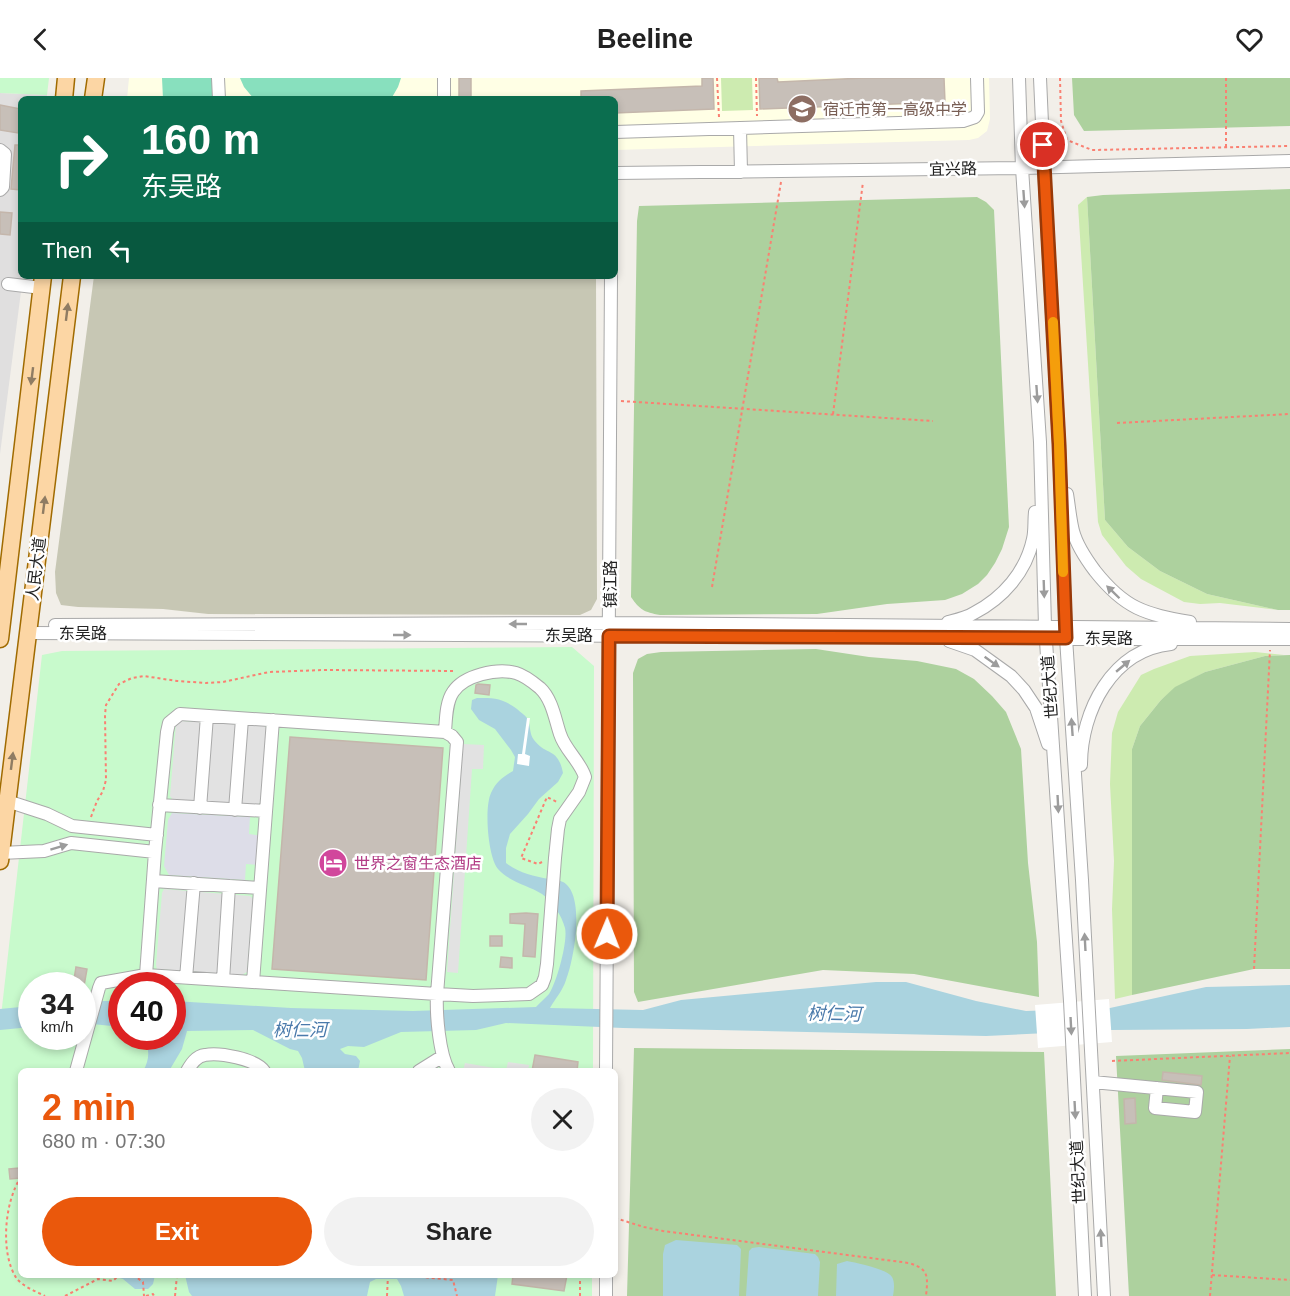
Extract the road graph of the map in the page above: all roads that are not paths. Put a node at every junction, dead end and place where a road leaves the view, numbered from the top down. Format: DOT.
graph roads {
  1 [pos="66,78"];
  2 [pos="96,78"];
  3 [pos="218,78"];
  4 [pos="444,78"];
  5 [pos="977,78"];
  6 [pos="1019,78"];
  7 [pos="1040,78"];
  8 [pos="64,96"];
  9 [pos="93,96"];
  10 [pos="219,96"];
  11 [pos="444,96"];
  12 [pos="740,128"];
  13 [pos="618,132"];
  14 [pos="0,150"];
  15 [pos="1290,161"];
  16 [pos="1022,168"];
  17 [pos="1044,168"];
  18 [pos="741,172"];
  19 [pos="618,173"];
  20 [pos="0,190"];
  21 [pos="72,279"];
  22 [pos="611,279"];
  23 [pos="42,282"];
  24 [pos="8,284"];
  25 [pos="1040,442"];
  26 [pos="1059,444"];
  27 [pos="29,629"];
  28 [pos="609,629"];
  29 [pos="1290,629"];
  30 [pos="1,630"];
  31 [pos="939,632"];
  32 [pos="1046,632"];
  33 [pos="1066,632"];
  34 [pos="1225,633"];
  35 [pos="1290,639"];
  36 [pos="207,716"];
  37 [pos="242,719"];
  38 [pos="273,720"];
  39 [pos="445,732"];
  40 [pos="1056,774"];
  41 [pos="159,805"];
  42 [pos="200,808"];
  43 [pos="4,809"];
  44 [pos="235,810"];
  45 [pos="266,812"];
  46 [pos="156,835"];
  47 [pos="155,852"];
  48 [pos="1,857"];
  49 [pos="153,880"];
  50 [pos="1082,880"];
  51 [pos="194,883"];
  52 [pos="229,886"];
  53 [pos="261,888"];
  54 [pos="146,972"];
  55 [pos="186,978"];
  56 [pos="223,980"];
  57 [pos="108,982"];
  58 [pos="254,982"];
  59 [pos="437,999"];
  60 [pos="442,1052"];
  61 [pos="77,1068"];
  62 [pos="190,1068"];
  63 [pos="263,1068"];
  64 [pos="423,1068"];
  65 [pos="448,1068"];
  66 [pos="606,1068"];
  67 [pos="1093,1082"];
  68 [pos="1157,1088"];
  69 [pos="606,1278"];
  70 [pos="606,1296"];
  71 [pos="1084,1296"];
  72 [pos="1104,1296"];
  1 -- 8 [label="main road"];
  2 -- 9 [label="main road"];
  3 -- 10 [label="street"];
  4 -- 11 [label="street"];
  5 -- 12 [label="street"];
  6 -- 16 [label="street, 世纪大道"];
  7 -- 17 [label="street, 世纪大道"];
  12 -- 13 [label="street"];
  12 -- 18 [label="street"];
  14 -- 20 [label="street"];
  15 -- 17 [label="street, 宜兴路"];
  16 -- 17 [label="street, 宜兴路"];
  16 -- 18 [label="street, 宜兴路"];
  16 -- 25 [label="street, 世纪大道, one-way"];
  17 -- 26 [label="street, 世纪大道"];
  18 -- 19 [label="street, 宜兴路"];
  27 -- 21 [label="main road, 人民大道, one-way"];
  22 -- 28 [label="street, 镇江路"];
  23 -- 24 [label="street"];
  23 -- 30 [label="main road, 人民大道, one-way"];
  25 -- 31 [label="street"];
  25 -- 32 [label="street, 世纪大道, one-way"];
  26 -- 33 [label="street, 世纪大道"];
  34 -- 26 [label="street, one-way"];
  27 -- 28 [label="street, 东吴路"];
  43 -- 27 [label="main road, 人民大道, one-way"];
  28 -- 31 [label="street, 东吴路"];
  28 -- 66 [label="street, 镇江路"];
  29 -- 34 [label="street, 东吴路"];
  31 -- 32 [label="street, 东吴路"];
  31 -- 40 [label="street, one-way"];
  32 -- 33 [label="street, 东吴路"];
  32 -- 40 [label="street, 世纪大道"];
  33 -- 34 [label="street, 东吴路"];
  50 -- 33 [label="street, 世纪大道, one-way"];
  34 -- 35 [label="street, 东吴路"];
  50 -- 34 [label="street, one-way"];
  36 -- 37 [label="street"];
  36 -- 41 [label="street"];
  36 -- 42 [label="street"];
  37 -- 38 [label="street"];
  37 -- 44 [label="street"];
  38 -- 39 [label="street"];
  38 -- 45 [label="street"];
  39 -- 59 [label="street"];
  39 -- 59 [label="street"];
  40 -- 71 [label="street, 世纪大道, one-way"];
  41 -- 42 [label="street"];
  41 -- 46 [label="street"];
  42 -- 44 [label="street"];
  43 -- 46 [label="street"];
  43 -- 48 [label="main road, 人民大道"];
  44 -- 45 [label="street"];
  45 -- 53 [label="street"];
  46 -- 47 [label="street"];
  48 -- 47 [label="street, one-way"];
  47 -- 49 [label="street"];
  49 -- 51 [label="street"];
  49 -- 54 [label="street"];
  67 -- 50 [label="street, 世纪大道, one-way"];
  51 -- 52 [label="street"];
  51 -- 55 [label="street"];
  52 -- 53 [label="street"];
  52 -- 56 [label="street"];
  53 -- 58 [label="street"];
  55 -- 56 [label="street"];
  56 -- 58 [label="street"];
  57 -- 61 [label="street"];
  58 -- 59 [label="street"];
  59 -- 60 [label="street"];
  60 -- 64 [label="street"];
  60 -- 65 [label="street"];
  62 -- 63 [label="street"];
  67 -- 68 [label="street"];
  72 -- 67 [label="street, 世纪大道, one-way"];
  69 -- 70 [label="street"];
}
